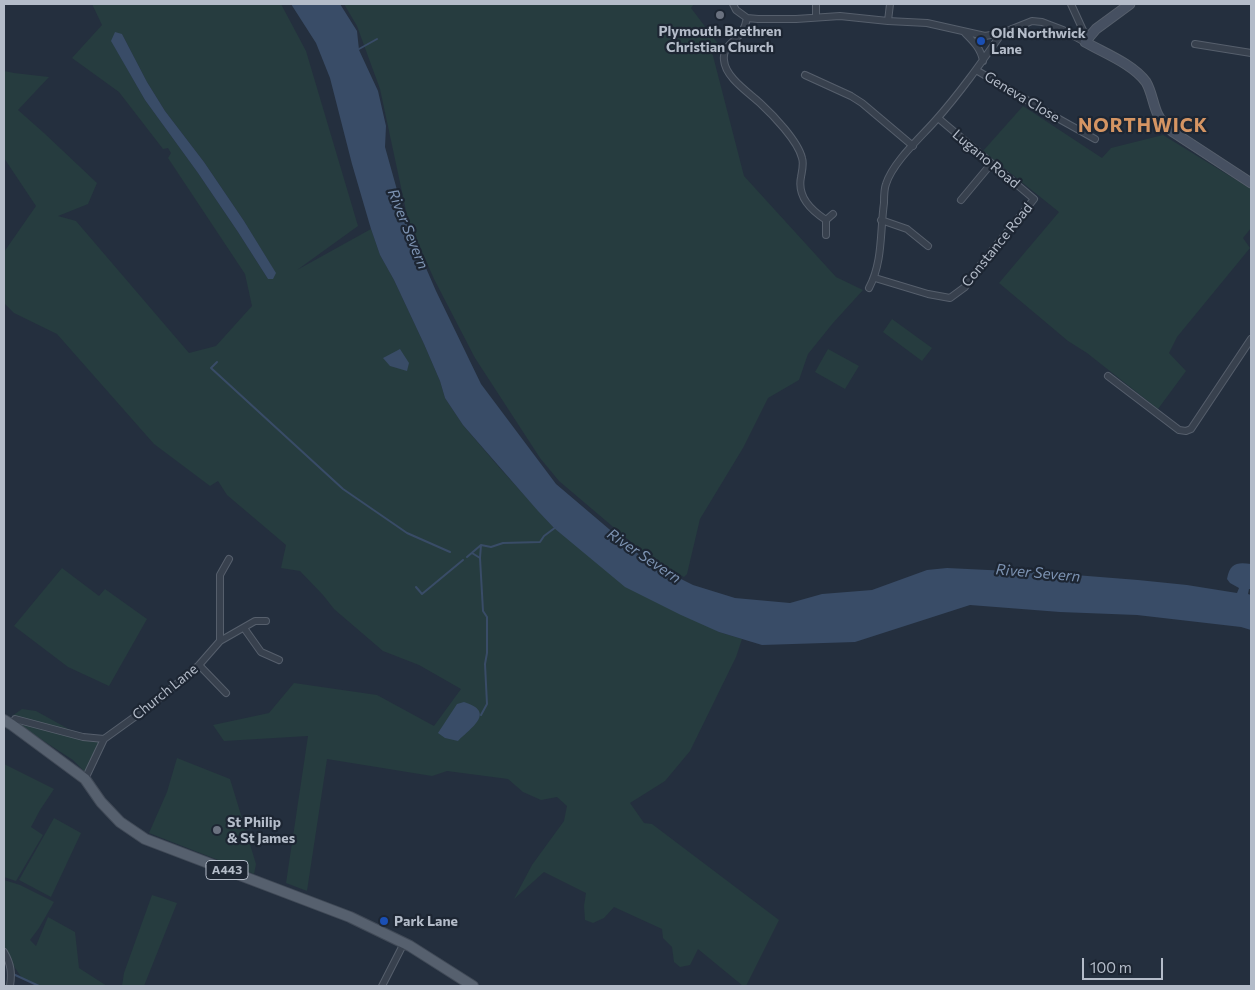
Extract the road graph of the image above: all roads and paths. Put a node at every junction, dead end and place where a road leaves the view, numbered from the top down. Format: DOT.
graph roads {
  1 [pos="733,4"];
  2 [pos="816,4"];
  3 [pos="890,4"];
  4 [pos="1071,4"];
  5 [pos="1130,4"];
  6 [pos="816,17"];
  7 [pos="747,18"];
  8 [pos="888,21"];
  9 [pos="964,32"];
  10 [pos="1002,33"];
  11 [pos="1086,40"];
  12 [pos="1195,44"];
  13 [pos="1251,53"];
  14 [pos="983,61"];
  15 [pos="976,70"];
  16 [pos="805,75"];
  17 [pos="938,118"];
  18 [pos="1095,138"];
  19 [pos="913,146"];
  20 [pos="991,164"];
  21 [pos="1251,183"];
  22 [pos="1034,199"];
  23 [pos="961,200"];
  24 [pos="833,214"];
  25 [pos="826,220"];
  26 [pos="881,220"];
  27 [pos="826,235"];
  28 [pos="928,246"];
  29 [pos="875,278"];
  30 [pos="869,288"];
  31 [pos="1251,339"];
  32 [pos="1108,376"];
  33 [pos="229,559"];
  34 [pos="266,621"];
  35 [pos="244,628"];
  36 [pos="220,641"];
  37 [pos="279,660"];
  38 [pos="200,665"];
  39 [pos="226,693"];
  40 [pos="8,722"];
  41 [pos="104,739"];
  42 [pos="85,779"];
  43 [pos="404,943"];
  44 [pos="4,952"];
  45 [pos="10,986"];
  46 [pos="382,986"];
  47 [pos="473,986"];
  1 -- 7 [label="street"];
  2 -- 6 [label="street"];
  3 -- 8 [label="street"];
  4 -- 11 [label="street"];
  5 -- 11 [label="street"];
  6 -- 7 [label="street"];
  6 -- 8 [label="street"];
  7 -- 25 [label="street"];
  8 -- 9 [label="street"];
  9 -- 10 [label="street"];
  9 -- 14 [label="street"];
  10 -- 11 [label="street"];
  10 -- 14 [label="street"];
  11 -- 21 [label="street"];
  12 -- 13 [label="street"];
  14 -- 15 [label="street"];
  15 -- 17 [label="street"];
  15 -- 18 [label="street, Geneva Close"];
  16 -- 19 [label="street"];
  17 -- 19 [label="street"];
  17 -- 20 [label="street, Lugano Road"];
  19 -- 26 [label="street"];
  20 -- 22 [label="street, Lugano Road"];
  20 -- 23 [label="street"];
  22 -- 29 [label="street, Constance Road"];
  24 -- 25 [label="street"];
  25 -- 27 [label="street"];
  26 -- 28 [label="street"];
  26 -- 29 [label="street"];
  29 -- 30 [label="street"];
  31 -- 32 [label="street"];
  33 -- 36 [label="street"];
  34 -- 35 [label="street, Church Lane"];
  35 -- 36 [label="street, Church Lane"];
  35 -- 37 [label="street"];
  36 -- 38 [label="street, Church Lane"];
  38 -- 39 [label="street"];
  38 -- 41 [label="street, Church Lane"];
  40 -- 41 [label="street"];
  40 -- 42 [label="main road, A443"];
  41 -- 42 [label="street, Church Lane"];
  42 -- 43 [label="main road, A443"];
  43 -- 46 [label="street"];
  43 -- 47 [label="main road, A443"];
  44 -- 45 [label="street"];
}
